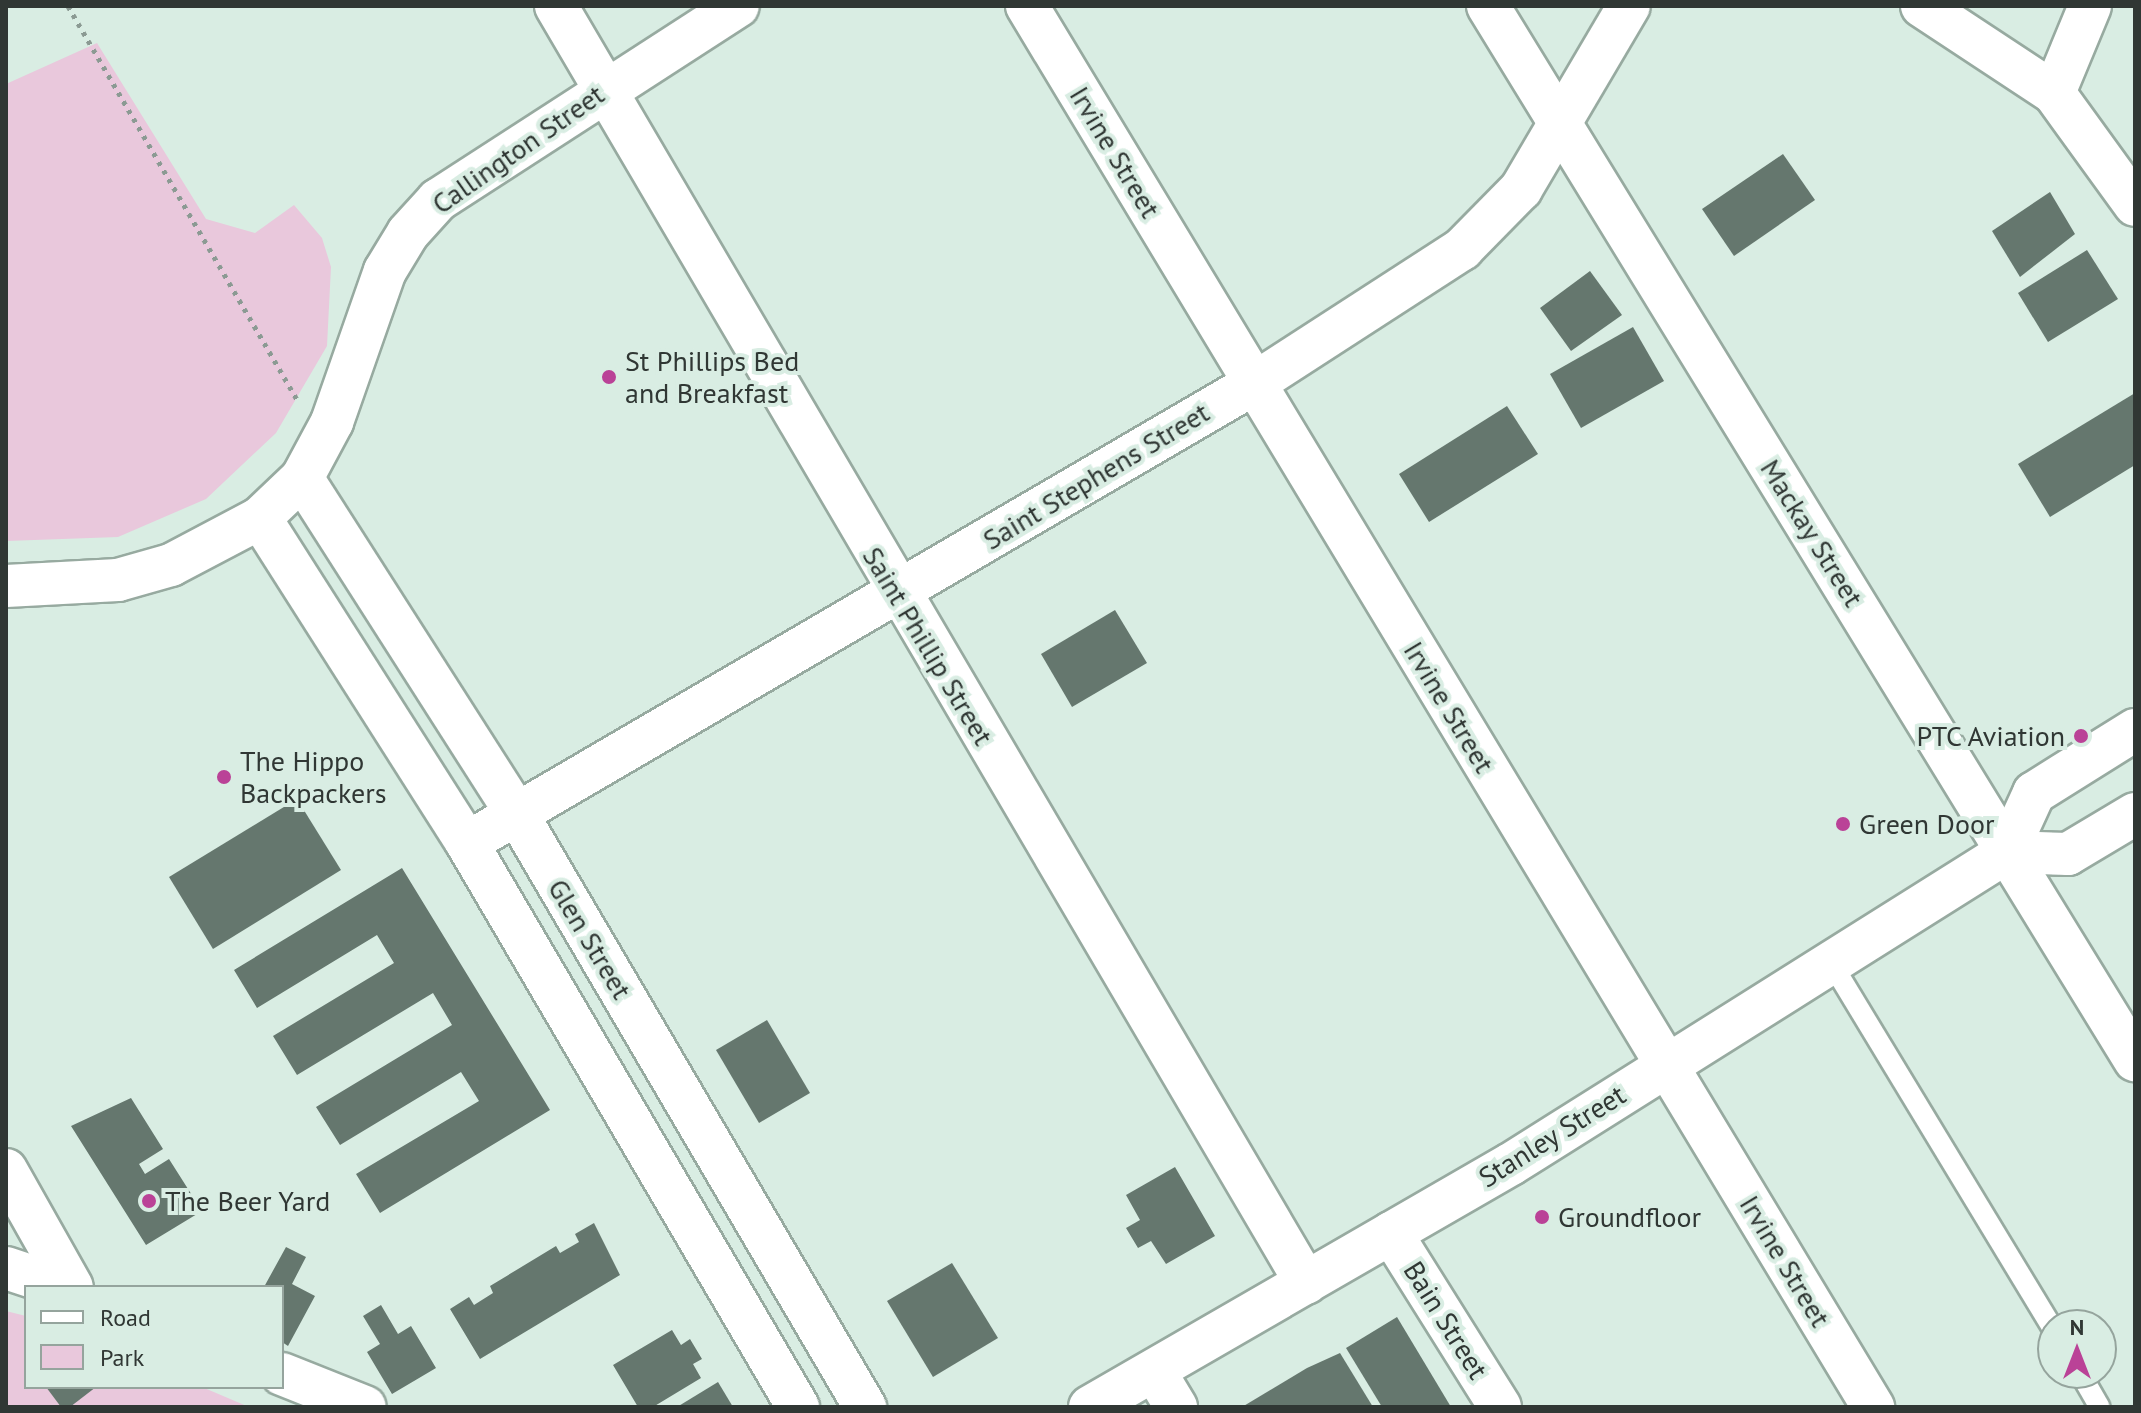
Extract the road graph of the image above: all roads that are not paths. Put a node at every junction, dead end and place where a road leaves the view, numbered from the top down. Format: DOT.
graph roads {
  1 [pos="556,6"];
  2 [pos="738,6"];
  3 [pos="1027,6"];
  4 [pos="1488,6"];
  5 [pos="1629,6"];
  6 [pos="1922,6"];
  7 [pos="2090,6"];
  8 [pos="602,89"];
  9 [pos="2054,93"];
  10 [pos="1559,123"];
  11 [pos="2122,155"];
  12 [pos="2135,205"];
  13 [pos="1255,383"];
  14 [pos="302,478"];
  15 [pos="260,518"];
  16 [pos="6,586"];
  17 [pos="897,594"];
  18 [pos="2135,730"];
  19 [pos="517,814"];
  20 [pos="2135,814"];
  21 [pos="467,843"];
  22 [pos="2007,852"];
  23 [pos="1832,964"];
  24 [pos="2135,1060"];
  25 [pos="1664,1065"];
  26 [pos="6,1170"];
  27 [pos="1391,1233"];
  28 [pos="6,1268"];
  29 [pos="1306,1283"];
  30 [pos="57,1285"];
  31 [pos="71,1285"];
  32 [pos="2041,1309"];
  33 [pos="284,1375"];
  34 [pos="2089,1389"];
  35 [pos="1165,1390"];
  36 [pos="365,1407"];
  37 [pos="798,1407"];
  38 [pos="865,1407"];
  39 [pos="1090,1407"];
  40 [pos="1500,1407"];
  41 [pos="1873,1407"];
  42 [pos="2100,1407"];
  1 -- 8 [label="street, Saint Phillip Street"];
  2 -- 8 [label="street, Callington Street"];
  3 -- 13 [label="street, Irvine Street"];
  4 -- 10 [label="street, Mackay Street"];
  5 -- 10 [label="street, Saint Stephens Street"];
  6 -- 9 [label="street"];
  7 -- 9 [label="street"];
  8 -- 14 [label="street, Callington Street"];
  8 -- 17 [label="street, Saint Phillip Street"];
  9 -- 11 [label="street"];
  10 -- 13 [label="street, Saint Stephens Street"];
  10 -- 22 [label="street, Mackay Street"];
  11 -- 12 [label="street"];
  13 -- 17 [label="street, Saint Stephens Street"];
  13 -- 25 [label="street, Irvine Street"];
  14 -- 15 [label="street, Callington Street"];
  14 -- 19 [label="street, Glen Street"];
  15 -- 16 [label="street, Callington Street"];
  15 -- 21 [label="street, Glen Street"];
  17 -- 19 [label="street, Saint Stephens Street"];
  17 -- 29 [label="street, Saint Phillip Street"];
  18 -- 22 [label="street"];
  19 -- 21 [label="street, Saint Stephens Street"];
  19 -- 38 [label="street, Glen Street"];
  20 -- 22 [label="street"];
  21 -- 37 [label="street, Glen Street"];
  22 -- 23 [label="street, Stanley Street"];
  22 -- 24 [label="street, Mackay Street"];
  23 -- 25 [label="street, Stanley Street"];
  23 -- 32 [label="lane"];
  25 -- 27 [label="street, Stanley Street"];
  25 -- 41 [label="street, Irvine Street"];
  26 -- 31 [label="street"];
  27 -- 29 [label="street, Stanley Street"];
  27 -- 40 [label="street, Bain Street"];
  28 -- 30 [label="street"];
  29 -- 35 [label="street, Stanley Street"];
  33 -- 36 [label="street"];
  34 -- 42 [label="lane"];
  35 -- 39 [label="street, Stanley Street"];
}
